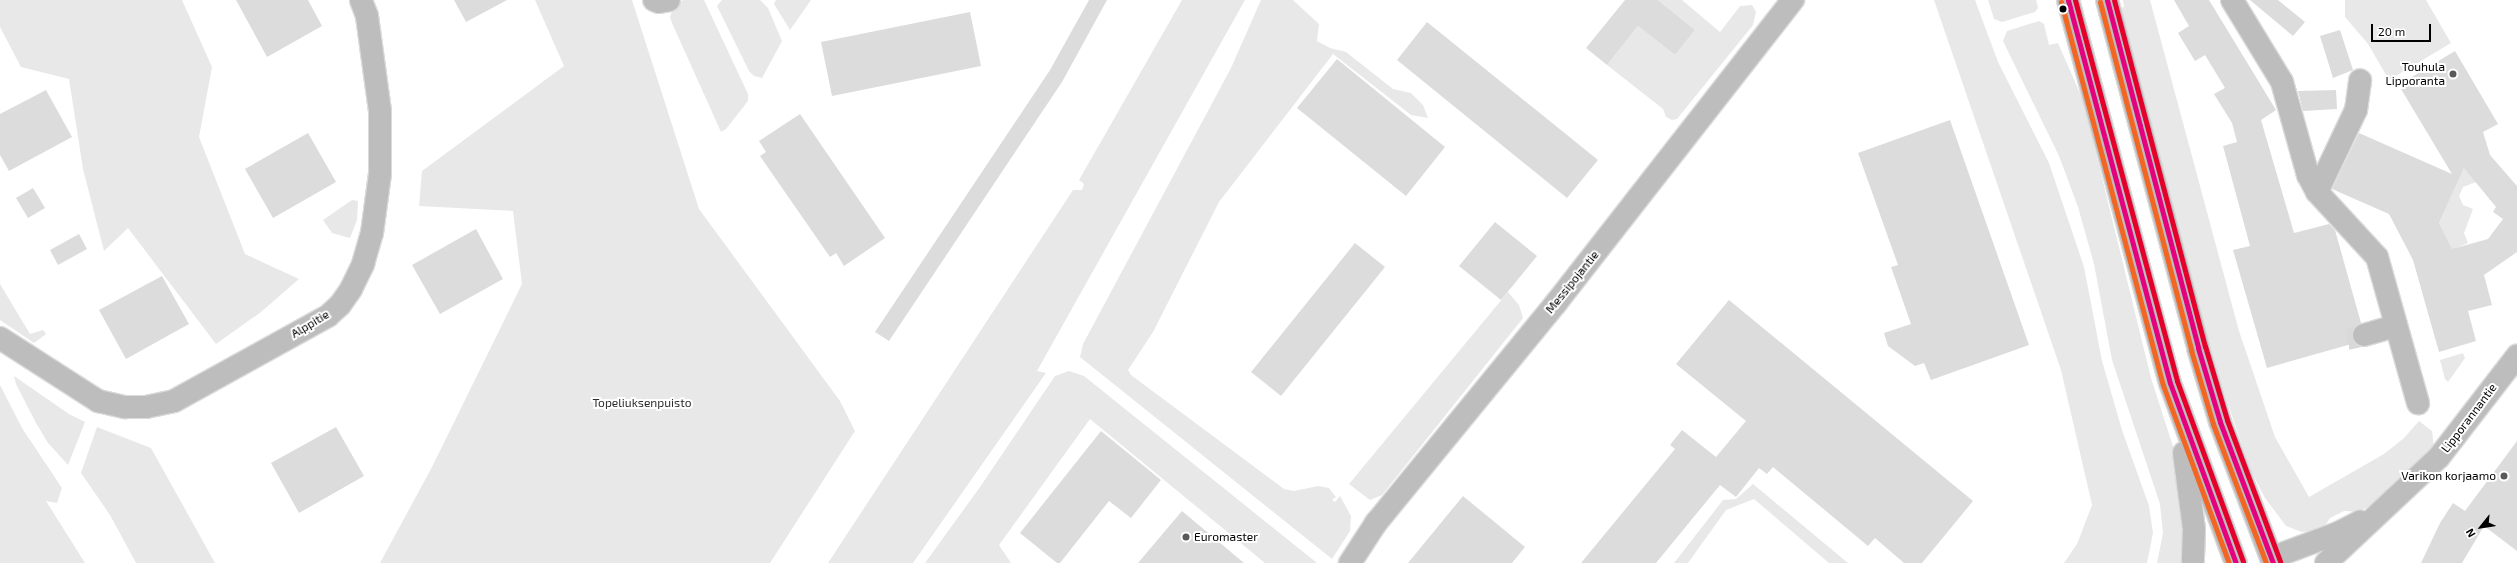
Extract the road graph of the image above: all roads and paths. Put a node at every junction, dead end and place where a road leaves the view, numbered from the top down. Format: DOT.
graph roads {
  1 [pos="360,0"];
  2 [pos="654,0"];
  3 [pos="669,0"];
  4 [pos="1793,0"];
  5 [pos="2068,0"];
  6 [pos="2107,0"];
  7 [pos="2232,0"];
  8 [pos="2360,80"];
  9 [pos="2317,192"];
  10 [pos="2396,326"];
  11 [pos="2364,335"];
  12 [pos="0,338"];
  13 [pos="2517,356"];
  14 [pos="2170,383"];
  15 [pos="2418,403"];
  16 [pos="2383,510"];
  17 [pos="2269,561"];
  18 [pos="1350,563"];
  19 [pos="2193,563"];
  20 [pos="2236,563"];
  21 [pos="2326,563"];
  1 -- 12 [label="street, Alppitie"];
  2 -- 3 [label="street"];
  4 -- 18 [label="street, Messipojantie"];
  5 -- 14 [label="street"];
  6 -- 17 [label="street"];
  7 -- 9 [label="street"];
  8 -- 9 [label="street"];
  9 -- 10 [label="street"];
  10 -- 11 [label="street"];
  10 -- 15 [label="street"];
  13 -- 16 [label="street, Lipporannantie"];
  14 -- 19 [label="street"];
  14 -- 20 [label="street"];
  16 -- 17 [label="street, Lipporannantie"];
  16 -- 21 [label="street, Lipporannantie"];
}
